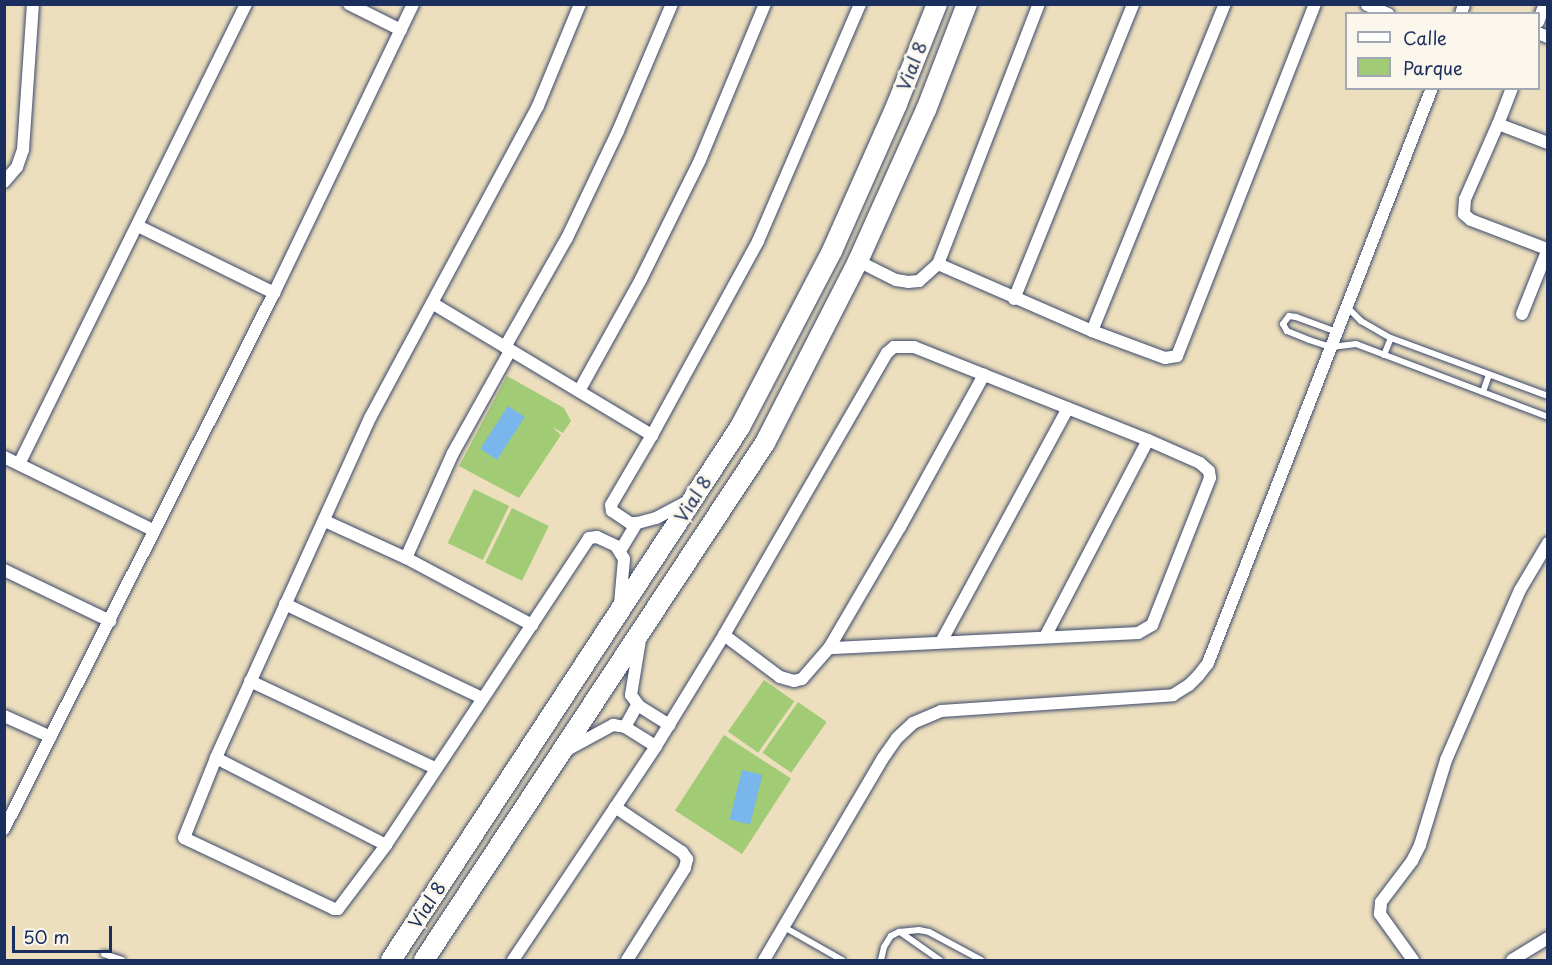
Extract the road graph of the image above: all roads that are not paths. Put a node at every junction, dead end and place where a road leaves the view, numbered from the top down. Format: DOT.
graph roads {
  1 [pos="33,4"];
  2 [pos="246,4"];
  3 [pos="349,4"];
  4 [pos="413,4"];
  5 [pos="580,4"];
  6 [pos="672,4"];
  7 [pos="765,4"];
  8 [pos="860,4"];
  9 [pos="937,4"];
  10 [pos="967,4"];
  11 [pos="1039,4"];
  12 [pos="1133,4"];
  13 [pos="1225,4"];
  14 [pos="1315,4"];
  15 [pos="1545,4"];
  16 [pos="1367,5"];
  17 [pos="1383,12"];
  18 [pos="1540,19"];
  19 [pos="401,30"];
  20 [pos="1431,90"];
  21 [pos="1511,90"];
  22 [pos="1498,123"];
  23 [pos="1548,143"];
  24 [pos="4,182"];
  25 [pos="138,226"];
  26 [pos="1547,249"];
  27 [pos="858,261"];
  28 [pos="938,264"];
  29 [pos="274,293"];
  30 [pos="1014,299"];
  31 [pos="432,303"];
  32 [pos="1347,307"];
  33 [pos="1522,314"];
  34 [pos="1092,331"];
  35 [pos="1337,332"];
  36 [pos="1390,338"];
  37 [pos="1331,347"];
  38 [pos="508,349"];
  39 [pos="1384,355"];
  40 [pos="984,375"];
  41 [pos="1489,375"];
  42 [pos="579,391"];
  43 [pos="1483,392"];
  44 [pos="1548,396"];
  45 [pos="1068,408"];
  46 [pos="1548,417"];
  47 [pos="652,435"];
  48 [pos="1148,440"];
  49 [pos="4,457"];
  50 [pos="19,464"];
  51 [pos="693,498"];
  52 [pos="325,521"];
  53 [pos="637,523"];
  54 [pos="153,530"];
  55 [pos="1548,543"];
  56 [pos="620,551"];
  57 [pos="405,558"];
  58 [pos="4,570"];
  59 [pos="285,604"];
  60 [pos="620,612"];
  61 [pos="110,621"];
  62 [pos="532,625"];
  63 [pos="642,630"];
  64 [pos="724,635"];
  65 [pos="1045,637"];
  66 [pos="941,642"];
  67 [pos="829,648"];
  68 [pos="250,681"];
  69 [pos="482,698"];
  70 [pos="638,704"];
  71 [pos="4,716"];
  72 [pos="669,725"];
  73 [pos="625,727"];
  74 [pos="51,737"];
  75 [pos="656,746"];
  76 [pos="562,753"];
  77 [pos="216,758"];
  78 [pos="435,768"];
  79 [pos="615,807"];
  80 [pos="4,830"];
  81 [pos="386,844"];
  82 [pos="783,926"];
  83 [pos="899,932"];
  84 [pos="1548,938"];
  85 [pos="104,954"];
  86 [pos="122,960"];
  87 [pos="391,960"];
  88 [pos="424,960"];
  89 [pos="513,960"];
  90 [pos="627,960"];
  91 [pos="764,960"];
  92 [pos="843,960"];
  93 [pos="881,960"];
  94 [pos="940,960"];
  95 [pos="981,960"];
  96 [pos="1413,960"];
  97 [pos="1512,960"];
  1 -- 24 [label="street"];
  2 -- 25 [label="street"];
  3 -- 19 [label="street"];
  4 -- 19 [label="street"];
  5 -- 31 [label="street"];
  6 -- 38 [label="street"];
  7 -- 42 [label="street"];
  8 -- 47 [label="street"];
  9 -- 51 [label="main road, Vial 8"];
  10 -- 27 [label="main road, Vial 8"];
  11 -- 28 [label="street"];
  12 -- 30 [label="street"];
  13 -- 34 [label="street"];
  14 -- 34 [label="street"];
  15 -- 18 [label="street"];
  16 -- 17 [label="street"];
  19 -- 29 [label="street"];
  20 -- 32 [label="street"];
  21 -- 22 [label="street"];
  22 -- 23 [label="street"];
  22 -- 26 [label="street"];
  25 -- 29 [label="street"];
  25 -- 50 [label="street"];
  26 -- 33 [label="street"];
  27 -- 28 [label="street"];
  27 -- 63 [label="main road, Vial 8"];
  28 -- 30 [label="street"];
  29 -- 54 [label="street"];
  30 -- 34 [label="street"];
  31 -- 38 [label="street"];
  31 -- 52 [label="street"];
  32 -- 35 [label="street"];
  32 -- 36 [label="lane"];
  35 -- 37 [label="street"];
  35 -- 37 [label="lane"];
  36 -- 39 [label="lane"];
  36 -- 41 [label="lane"];
  37 -- 39 [label="lane"];
  37 -- 82 [label="street"];
  38 -- 42 [label="street"];
  38 -- 57 [label="street"];
  39 -- 43 [label="lane"];
  40 -- 45 [label="street"];
  40 -- 64 [label="street"];
  40 -- 67 [label="street"];
  41 -- 43 [label="lane"];
  41 -- 44 [label="lane"];
  42 -- 47 [label="street"];
  43 -- 46 [label="lane"];
  45 -- 48 [label="street"];
  45 -- 66 [label="street"];
  47 -- 53 [label="street"];
  48 -- 65 [label="street"];
  48 -- 65 [label="street"];
  49 -- 50 [label="street"];
  50 -- 54 [label="street"];
  51 -- 53 [label="street"];
  51 -- 60 [label="main road, Vial 8"];
  52 -- 57 [label="street"];
  52 -- 59 [label="street"];
  53 -- 56 [label="street"];
  54 -- 61 [label="street"];
  55 -- 96 [label="street"];
  56 -- 60 [label="street"];
  56 -- 62 [label="street"];
  57 -- 62 [label="street"];
  58 -- 61 [label="street"];
  59 -- 68 [label="street"];
  59 -- 69 [label="street"];
  60 -- 87 [label="main road, Vial 8"];
  61 -- 74 [label="street"];
  62 -- 69 [label="street"];
  63 -- 70 [label="street"];
  63 -- 76 [label="main road, Vial 8"];
  64 -- 67 [label="street"];
  64 -- 72 [label="street"];
  65 -- 66 [label="street"];
  66 -- 67 [label="street"];
  68 -- 77 [label="street"];
  68 -- 78 [label="street"];
  69 -- 78 [label="street"];
  70 -- 72 [label="street"];
  70 -- 73 [label="street"];
  71 -- 74 [label="street"];
  72 -- 75 [label="street"];
  73 -- 75 [label="street"];
  73 -- 76 [label="street"];
  74 -- 80 [label="street"];
  75 -- 79 [label="street"];
  76 -- 88 [label="main road, Vial 8"];
  77 -- 81 [label="street"];
  77 -- 81 [label="street"];
  78 -- 81 [label="street"];
  79 -- 89 [label="street"];
  79 -- 90 [label="street"];
  82 -- 91 [label="street"];
  82 -- 92 [label="lane"];
  83 -- 93 [label="lane"];
  83 -- 94 [label="lane"];
  83 -- 95 [label="lane"];
  84 -- 97 [label="street"];
  85 -- 86 [label="lane"];
}
